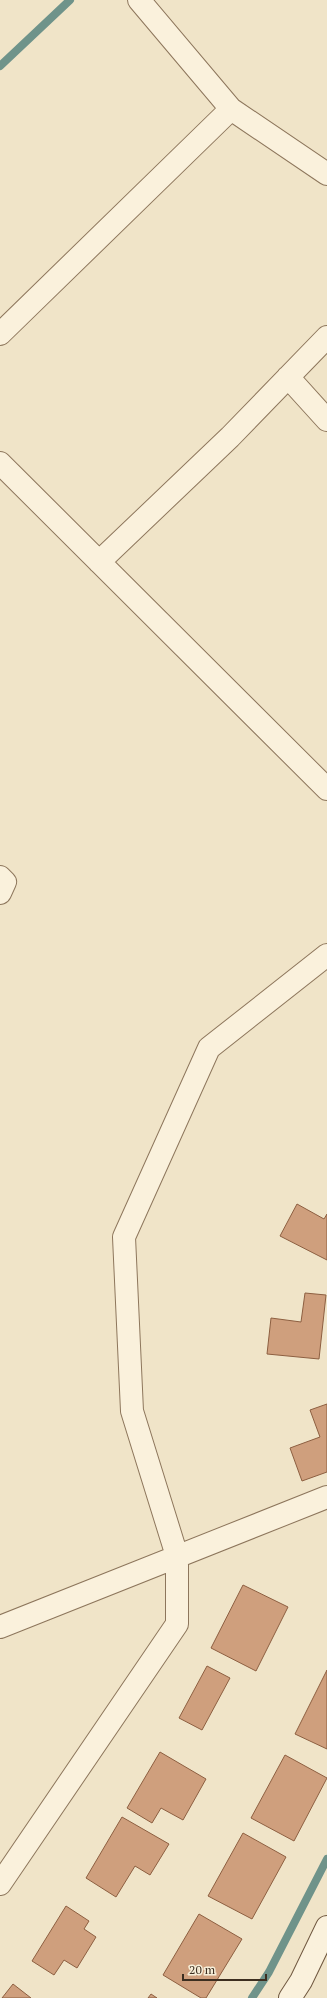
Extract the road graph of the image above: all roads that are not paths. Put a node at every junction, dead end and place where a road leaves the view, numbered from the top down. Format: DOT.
graph roads {
  1 [pos="138,0"];
  2 [pos="231,109"];
  3 [pos="327,174"];
  4 [pos="0,334"];
  5 [pos="327,337"];
  6 [pos="288,377"];
  7 [pos="327,420"];
  8 [pos="0,463"];
  9 [pos="99,562"];
  10 [pos="327,789"];
  11 [pos="0,876"];
  12 [pos="0,893"];
  13 [pos="327,955"];
  14 [pos="327,1497"];
  15 [pos="177,1556"];
  16 [pos="0,1627"];
  17 [pos="0,1884"];
  18 [pos="327,1927"];
  19 [pos="290,1998"];
  1 -- 2 [label="street"];
  2 -- 3 [label="street"];
  2 -- 4 [label="street"];
  5 -- 6 [label="street"];
  6 -- 7 [label="street"];
  6 -- 9 [label="street"];
  8 -- 9 [label="street"];
  9 -- 10 [label="street"];
  11 -- 12 [label="street"];
  13 -- 15 [label="street"];
  14 -- 15 [label="street"];
  15 -- 16 [label="street"];
  15 -- 17 [label="street"];
  18 -- 19 [label="street"];
}
